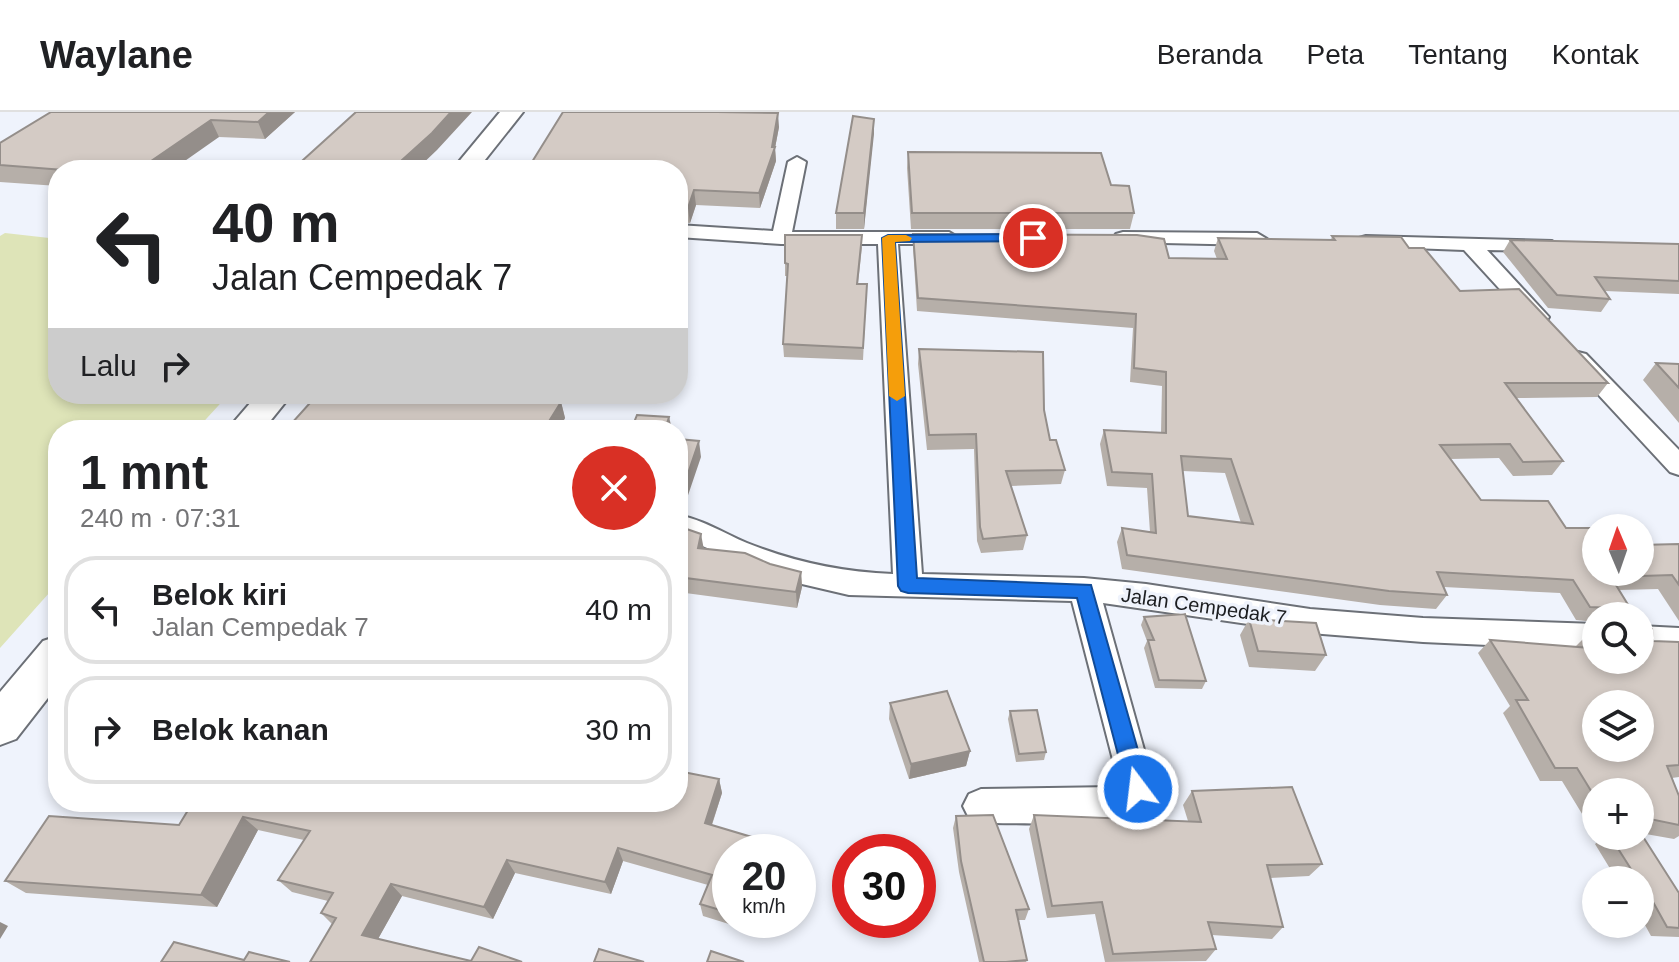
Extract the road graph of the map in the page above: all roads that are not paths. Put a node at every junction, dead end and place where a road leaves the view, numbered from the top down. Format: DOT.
graph roads {
  1 [pos="512,112"];
  2 [pos="472,160"];
  3 [pos="797,162"];
  4 [pos="688,232"];
  5 [pos="781,238"];
  6 [pos="888,238"];
  7 [pos="967,238"];
  8 [pos="1110,238"];
  9 [pos="1283,240"];
  10 [pos="1345,241"];
  11 [pos="1470,244"];
  12 [pos="1560,245"];
  13 [pos="267,404"];
  14 [pos="253,420"];
  15 [pos="1679,466"];
  16 [pos="688,527"];
  17 [pos="908,586"];
  18 [pos="1084,590"];
  19 [pos="1582,636"];
  20 [pos="1654,640"];
  21 [pos="1679,641"];
  22 [pos="48,665"];
  23 [pos="0,725"];
  24 [pos="981,806"];
  1 -- 2 [label="main road"];
  3 -- 5 [label="street"];
  4 -- 5 [label="street"];
  5 -- 6 [label="street"];
  6 -- 7 [label="street"];
  6 -- 17 [label="street"];
  8 -- 9 [label="street"];
  10 -- 11 [label="street"];
  11 -- 12 [label="street"];
  11 -- 15 [label="street"];
  13 -- 14 [label="main road"];
  16 -- 17 [label="street, Jalan Cempedak 7"];
  17 -- 18 [label="street, Jalan Cempedak 7"];
  18 -- 19 [label="street, Jalan Cempedak 7"];
  18 -- 24 [label="street"];
  20 -- 21 [label="street"];
  22 -- 23 [label="main road"];
}
